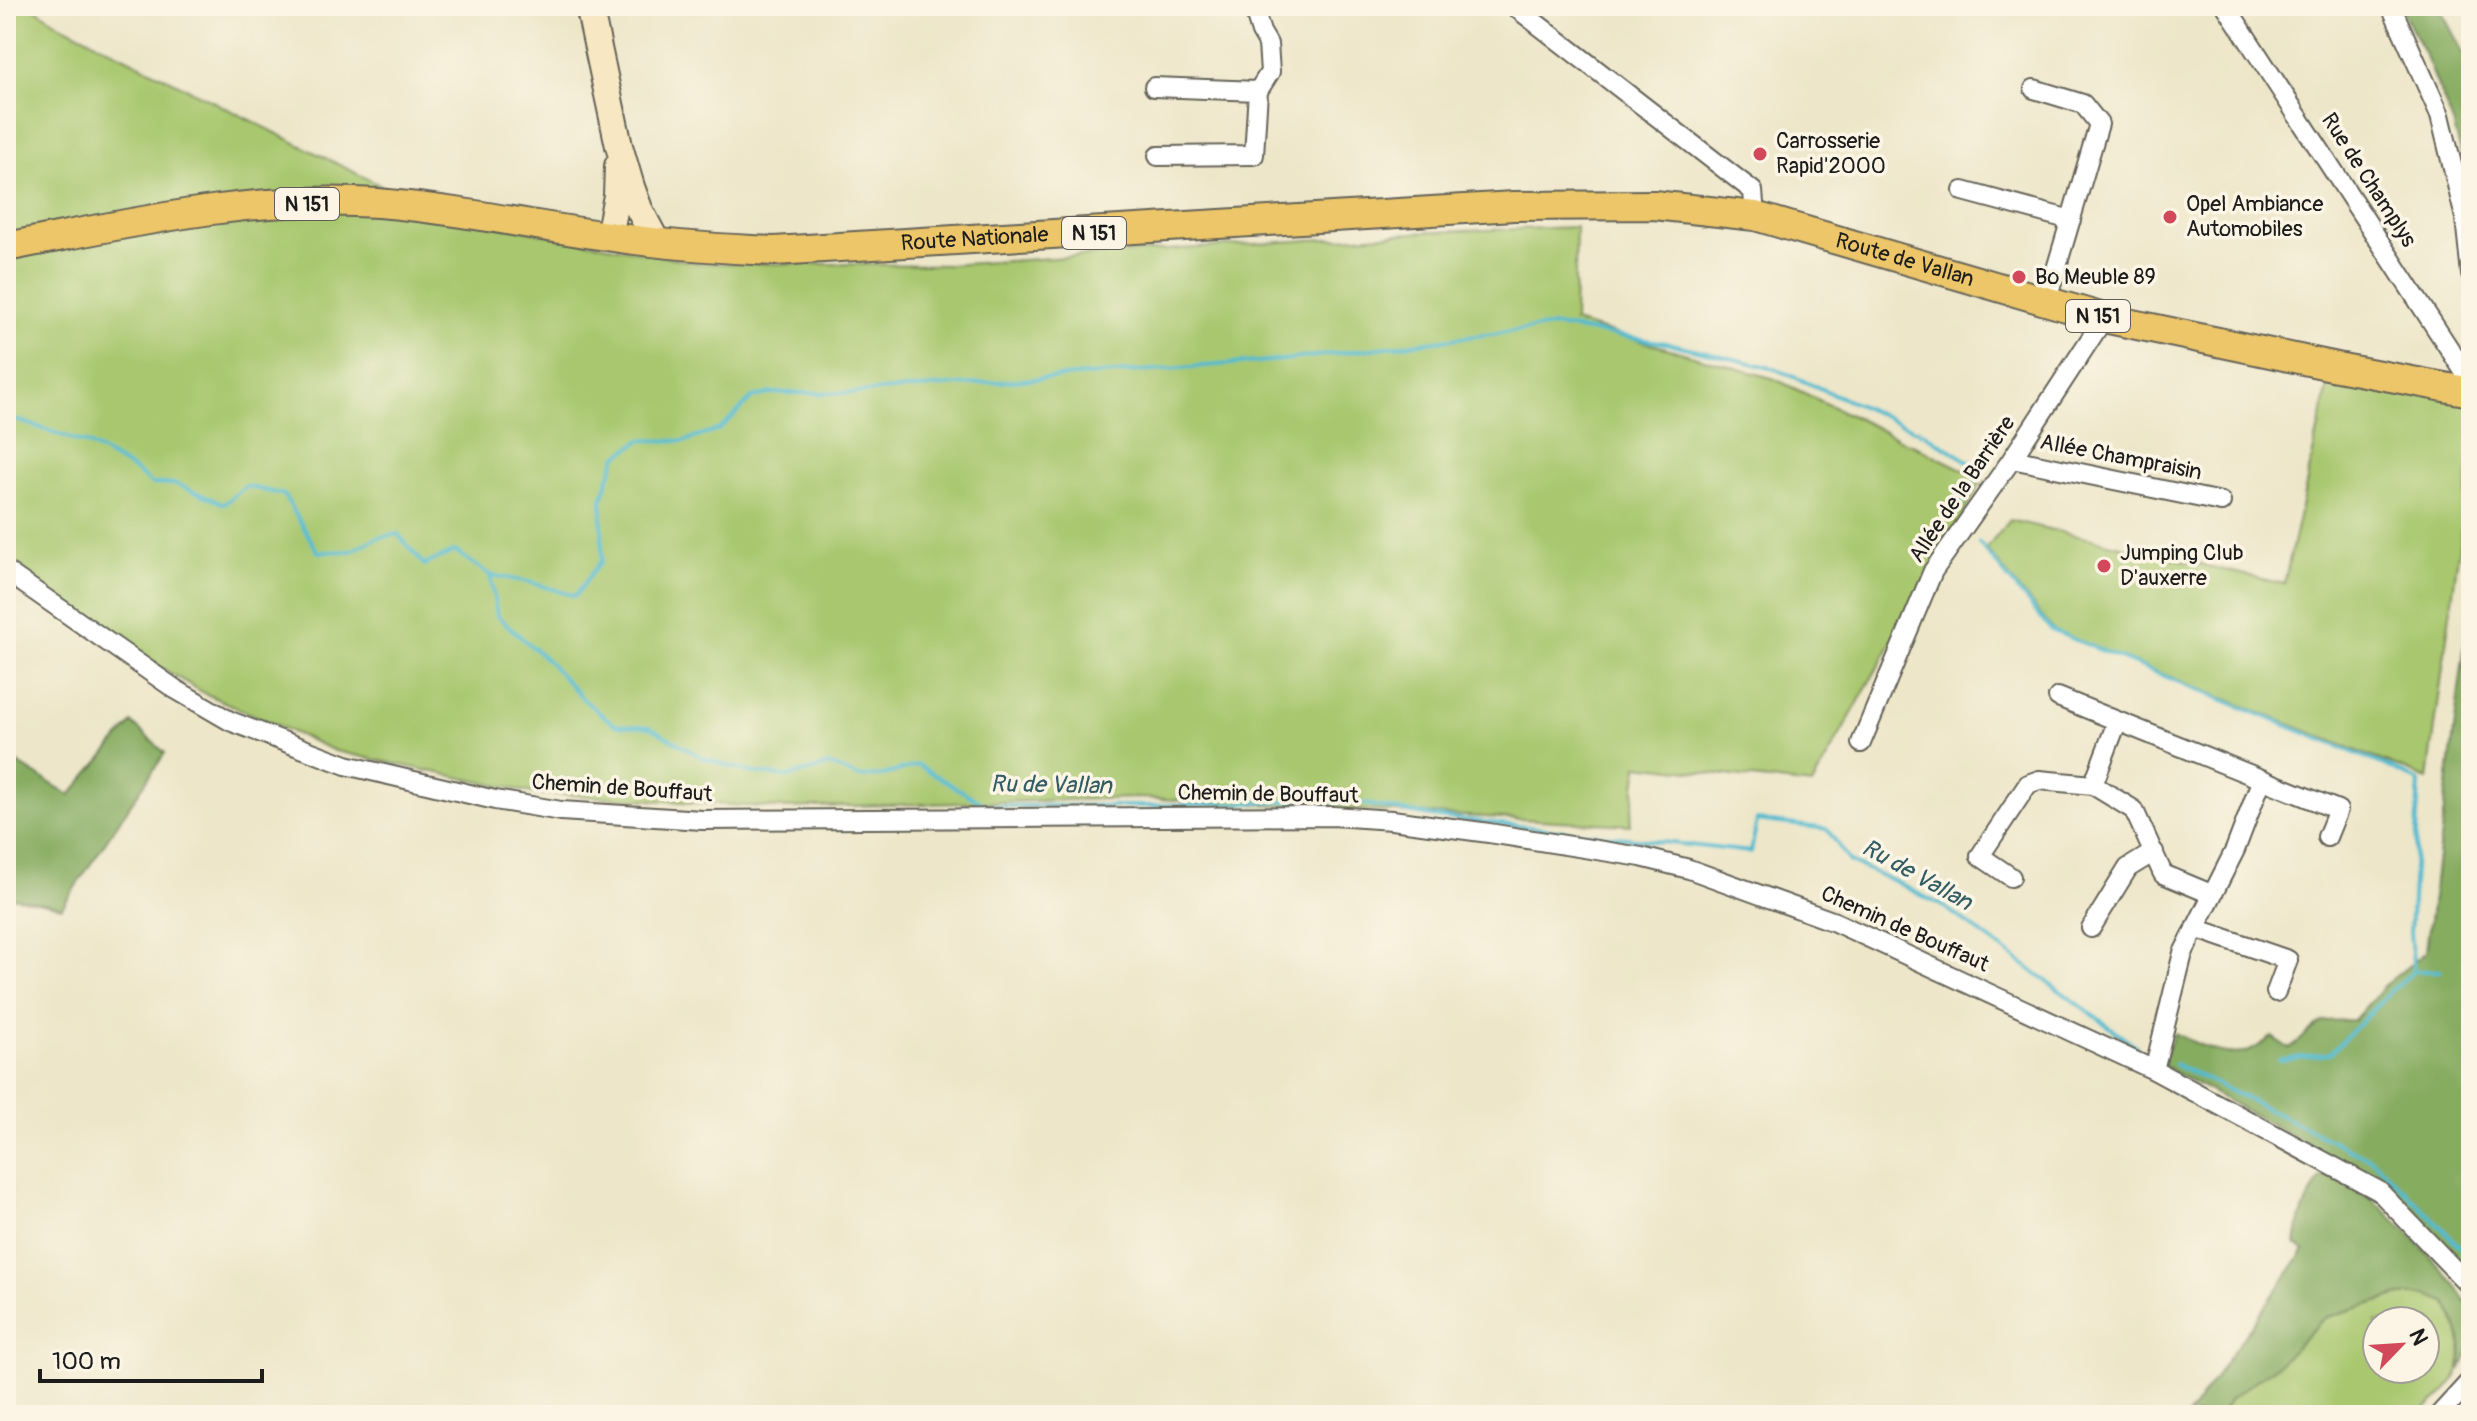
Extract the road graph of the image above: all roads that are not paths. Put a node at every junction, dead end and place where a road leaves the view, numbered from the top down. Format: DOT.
graph roads {
  1 [pos="589,6"];
  2 [pos="1253,6"];
  3 [pos="1514,6"];
  4 [pos="2226,6"];
  5 [pos="2391,6"];
  6 [pos="1154,87"];
  7 [pos="2034,89"];
  8 [pos="1258,91"];
  9 [pos="619,146"];
  10 [pos="1158,156"];
  11 [pos="1963,191"];
  12 [pos="1580,204"];
  13 [pos="1755,216"];
  14 [pos="2071,220"];
  15 [pos="609,236"];
  16 [pos="657,243"];
  17 [pos="6,247"];
  18 [pos="2471,274"];
  19 [pos="2046,303"];
  20 [pos="2104,318"];
  21 [pos="2468,388"];
  22 [pos="2012,459"];
  23 [pos="2221,502"];
  24 [pos="6,571"];
  25 [pos="2058,697"];
  26 [pos="2117,722"];
  27 [pos="1861,743"];
  28 [pos="2262,779"];
  29 [pos="2093,785"];
  30 [pos="2327,837"];
  31 [pos="2154,852"];
  32 [pos="2011,877"];
  33 [pos="2211,894"];
  34 [pos="2091,928"];
  35 [pos="2195,928"];
  36 [pos="2276,992"];
  37 [pos="2157,1058"];
  38 [pos="2471,1287"];
  39 [pos="2470,1383"];
  40 [pos="2439,1415"];
  1 -- 9 [label="main road"];
  2 -- 8 [label="street"];
  3 -- 13 [label="street"];
  4 -- 21 [label="street, Rue de Champlys"];
  5 -- 18 [label="street"];
  6 -- 8 [label="street"];
  7 -- 14 [label="street"];
  8 -- 10 [label="street"];
  9 -- 15 [label="main road"];
  9 -- 16 [label="main road"];
  11 -- 14 [label="street"];
  12 -- 13 [label="main road, Route de Vallan / N 151"];
  12 -- 16 [label="main road, Route Nationale / N 151"];
  13 -- 19 [label="main road, Route de Vallan / N 151"];
  14 -- 19 [label="street"];
  15 -- 16 [label="main road, Route Nationale / N 151"];
  15 -- 17 [label="main road, N 151"];
  19 -- 20 [label="main road, Route de Vallan / N 151"];
  20 -- 21 [label="main road, Route de Vallan / N 151"];
  20 -- 22 [label="street, Allée de la Barrière"];
  22 -- 23 [label="street, Allée Champraisin"];
  22 -- 27 [label="street, Allée de la Barrière"];
  24 -- 37 [label="street, Chemin de Bouffaut"];
  25 -- 26 [label="street"];
  26 -- 28 [label="street"];
  26 -- 29 [label="street"];
  28 -- 30 [label="street"];
  28 -- 33 [label="street"];
  29 -- 31 [label="street"];
  29 -- 32 [label="street"];
  31 -- 33 [label="street"];
  31 -- 34 [label="street"];
  33 -- 35 [label="street"];
  35 -- 36 [label="street"];
  35 -- 37 [label="street"];
  37 -- 38 [label="street, Chemin de Bouffaut"];
  39 -- 40 [label="street"];
}
